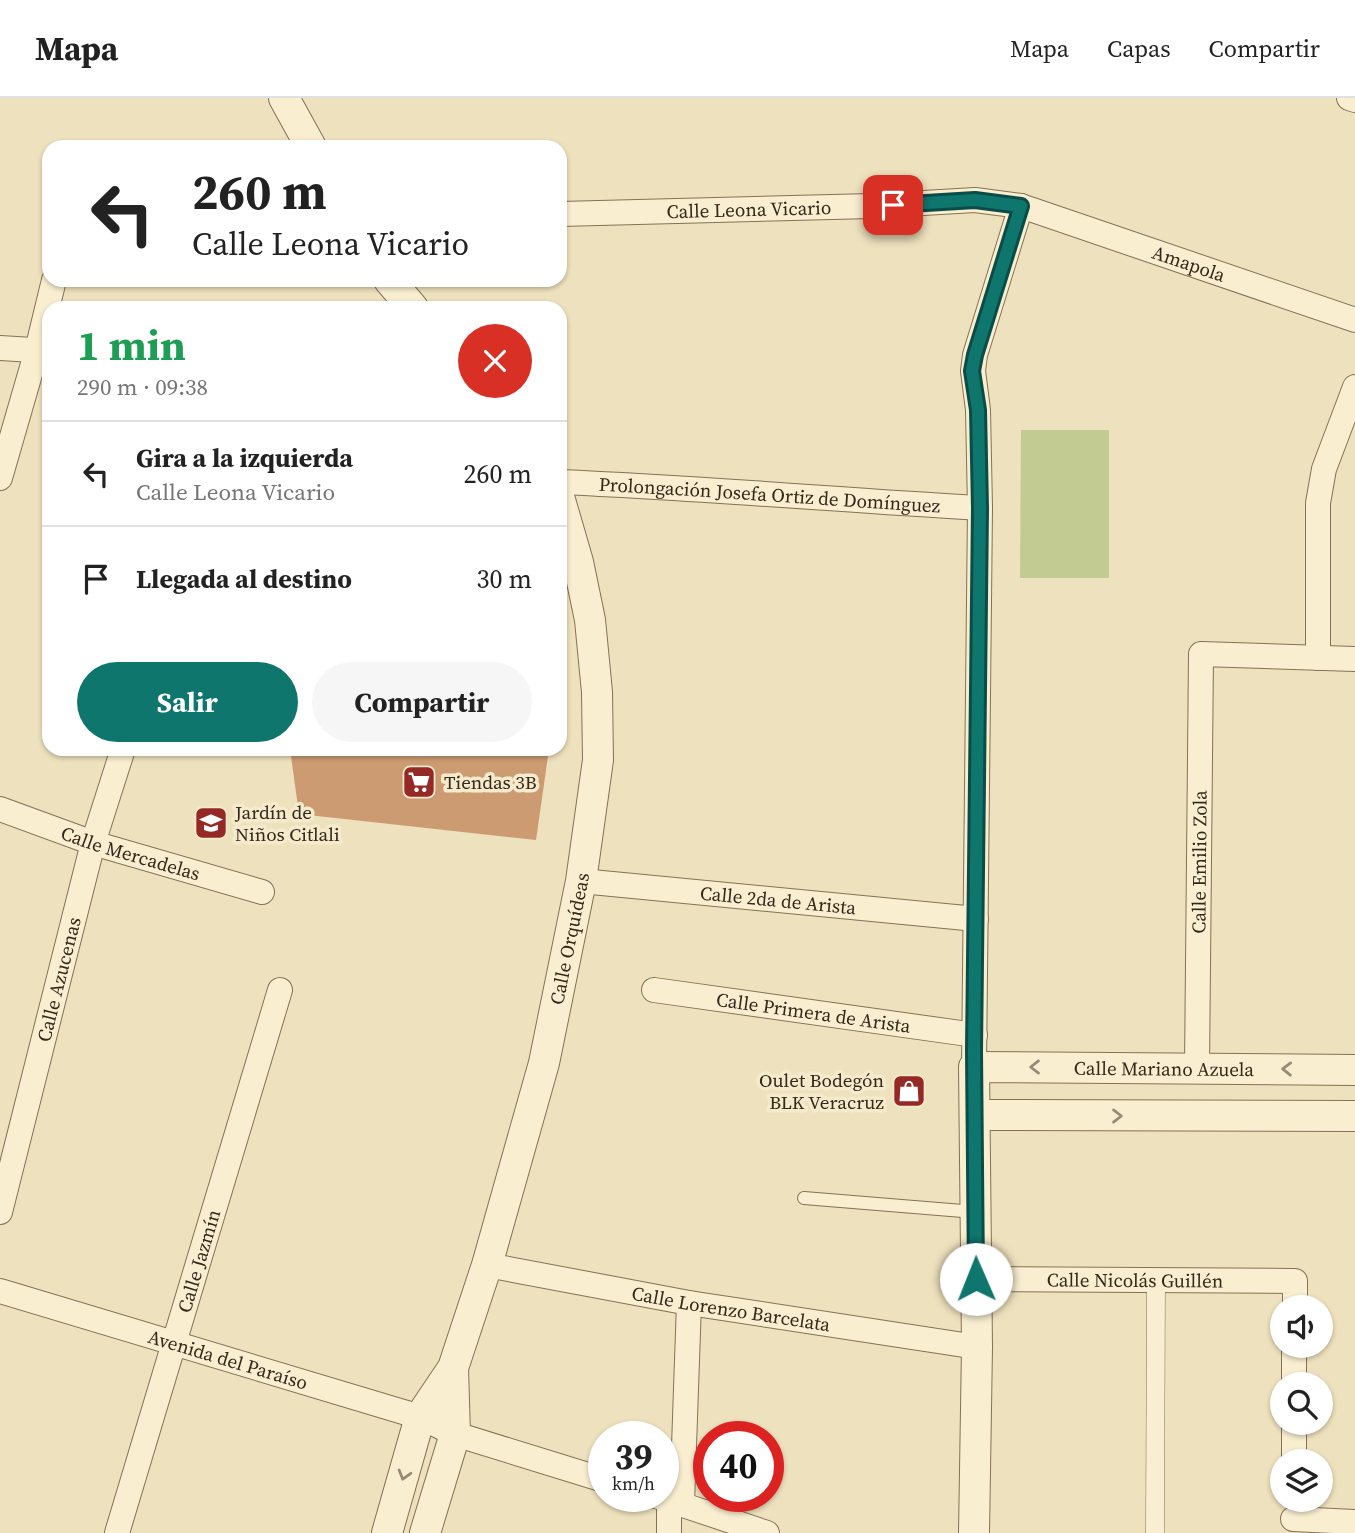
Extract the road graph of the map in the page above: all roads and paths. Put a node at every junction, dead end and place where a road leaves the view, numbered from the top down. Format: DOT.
graph roads {
  1 [pos="284,98"];
  2 [pos="1349,98"];
  3 [pos="1355,100"];
  4 [pos="307,140"];
  5 [pos="1021,206"];
  6 [pos="567,214"];
  7 [pos="394,287"];
  8 [pos="407,301"];
  9 [pos="1355,320"];
  10 [pos="0,348"];
  11 [pos="42,351"];
  12 [pos="42,354"];
  13 [pos="1355,387"];
  14 [pos="0,478"];
  15 [pos="567,482"];
  16 [pos="980,508"];
  17 [pos="567,524"];
  18 [pos="1318,657"];
  19 [pos="1355,659"];
  20 [pos="121,756"];
  21 [pos="0,809"];
  22 [pos="93,843"];
  23 [pos="581,881"];
  24 [pos="262,891"];
  25 [pos="976,919"];
  26 [pos="280,990"];
  27 [pos="654,990"];
  28 [pos="975,1035"];
  29 [pos="974,1067"];
  30 [pos="1196,1068"];
  31 [pos="1355,1070"];
  32 [pos="975,1115"];
  33 [pos="1355,1116"];
  34 [pos="804,1198"];
  35 [pos="0,1212"];
  36 [pos="975,1212"];
  37 [pos="487,1265"];
  38 [pos="976,1279"];
  39 [pos="1156,1279"];
  40 [pos="0,1291"];
  41 [pos="1295,1295"];
  42 [pos="689,1303"];
  43 [pos="174,1344"];
  44 [pos="976,1347"];
  45 [pos="453,1367"];
  46 [pos="420,1417"];
  47 [pos="677,1421"];
  48 [pos="455,1434"];
  49 [pos="588,1475"];
  50 [pos="679,1503"];
  51 [pos="669,1512"];
  52 [pos="1293,1517"];
  53 [pos="1355,1522"];
  54 [pos="117,1533"];
  55 [pos="387,1533"];
  56 [pos="425,1533"];
  57 [pos="669,1533"];
  58 [pos="767,1533"];
  59 [pos="974,1533"];
  60 [pos="1155,1533"];
  1 -- 4 [label="street"];
  2 -- 3 [label="street"];
  5 -- 6 [label="street, Calle Leona Vicario"];
  5 -- 9 [label="street, Amapola"];
  5 -- 16 [label="street"];
  7 -- 8 [label="street"];
  10 -- 11 [label="street"];
  12 -- 14 [label="street"];
  13 -- 18 [label="street"];
  15 -- 16 [label="street, Prolongación Josefa Ortiz de Domínguez"];
  16 -- 25 [label="street"];
  17 -- 23 [label="street, Calle Orquídeas"];
  18 -- 19 [label="street"];
  18 -- 30 [label="street, Calle Emilio Zola"];
  20 -- 22 [label="street, Calle Azucenas"];
  21 -- 22 [label="street, Calle Mercadelas"];
  22 -- 24 [label="street, Calle Mercadelas"];
  22 -- 35 [label="street, Calle Azucenas"];
  23 -- 25 [label="street, Calle 2da de Arista"];
  23 -- 37 [label="street, Calle Orquídeas"];
  25 -- 28 [label="street"];
  26 -- 43 [label="street, Calle Jazmín"];
  27 -- 28 [label="street, Calle Primera de Arista"];
  28 -- 29 [label="street"];
  30 -- 29 [label="street, Calle Mariano Azuela, one-way"];
  29 -- 32 [label="street"];
  31 -- 30 [label="street, Calle Mariano Azuela, one-way"];
  32 -- 33 [label="street, one-way"];
  32 -- 36 [label="street"];
  34 -- 36 [label="lane"];
  36 -- 38 [label="street"];
  37 -- 42 [label="street, Calle Lorenzo Barcelata"];
  37 -- 45 [label="street, Calle Orquídeas"];
  38 -- 39 [label="street, Calle Nicolás Guillén"];
  38 -- 44 [label="street"];
  39 -- 41 [label="street, Calle Nicolás Guillén"];
  39 -- 60 [label="street"];
  40 -- 43 [label="street, Avenida del Paraíso"];
  42 -- 44 [label="street, Calle Lorenzo Barcelata"];
  42 -- 47 [label="street"];
  43 -- 46 [label="street, Avenida del Paraíso"];
  43 -- 54 [label="street, Calle Jazmín"];
  44 -- 59 [label="street"];
  45 -- 46 [label="street, Calle Orquídeas"];
  45 -- 48 [label="street, Calle Orquídeas"];
  46 -- 48 [label="street, Avenida del Paraíso"];
  46 -- 55 [label="street, Calle Orquídeas, one-way"];
  48 -- 49 [label="street, Avenida del Paraíso"];
  48 -- 56 [label="street, Calle Orquídeas"];
  50 -- 58 [label="street"];
  51 -- 57 [label="street"];
  52 -- 53 [label="street"];
}
